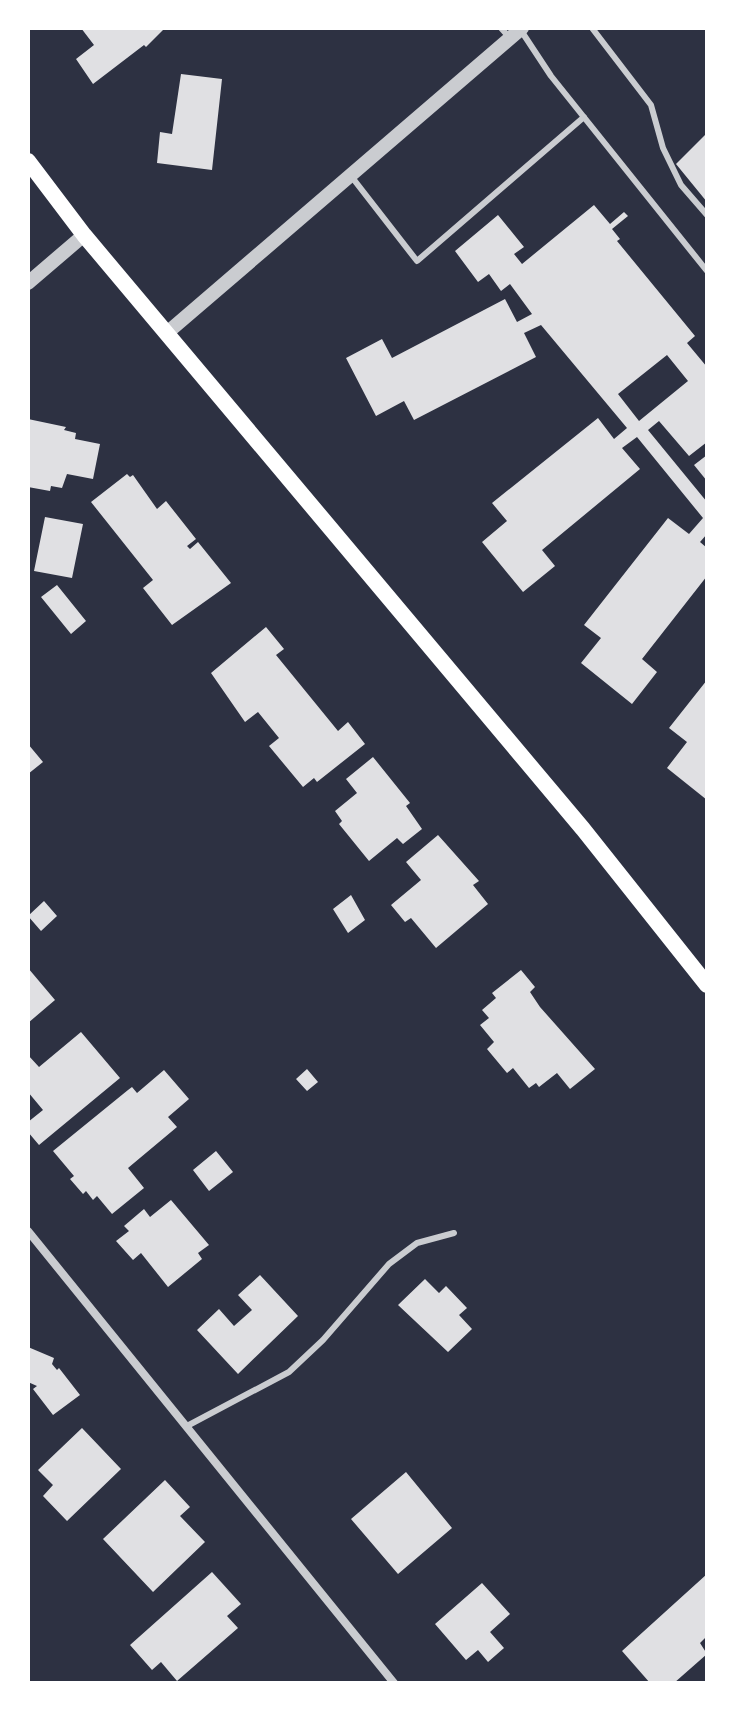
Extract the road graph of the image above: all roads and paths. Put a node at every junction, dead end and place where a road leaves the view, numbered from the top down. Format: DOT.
graph roads {
  1 [pos="592,28"];
  2 [pos="513,31"];
  3 [pos="584,117"];
  4 [pos="28,161"];
  5 [pos="350,175"];
  6 [pos="707,215"];
  7 [pos="84,235"];
  8 [pos="707,271"];
  9 [pos="28,283"];
  10 [pos="168,332"];
  11 [pos="707,985"];
  12 [pos="28,1231"];
  13 [pos="454,1233"];
  14 [pos="187,1426"];
  15 [pos="394,1683"];
  1 -- 6 [label="lane"];
  2 -- 3 [label="lane"];
  2 -- 5 [label="street"];
  3 -- 5 [label="lane"];
  3 -- 8 [label="lane"];
  4 -- 7 [label="main road"];
  5 -- 10 [label="street"];
  7 -- 9 [label="street"];
  7 -- 10 [label="main road"];
  10 -- 11 [label="main road"];
  12 -- 14 [label="street"];
  13 -- 14 [label="lane"];
  14 -- 15 [label="street"];
}
